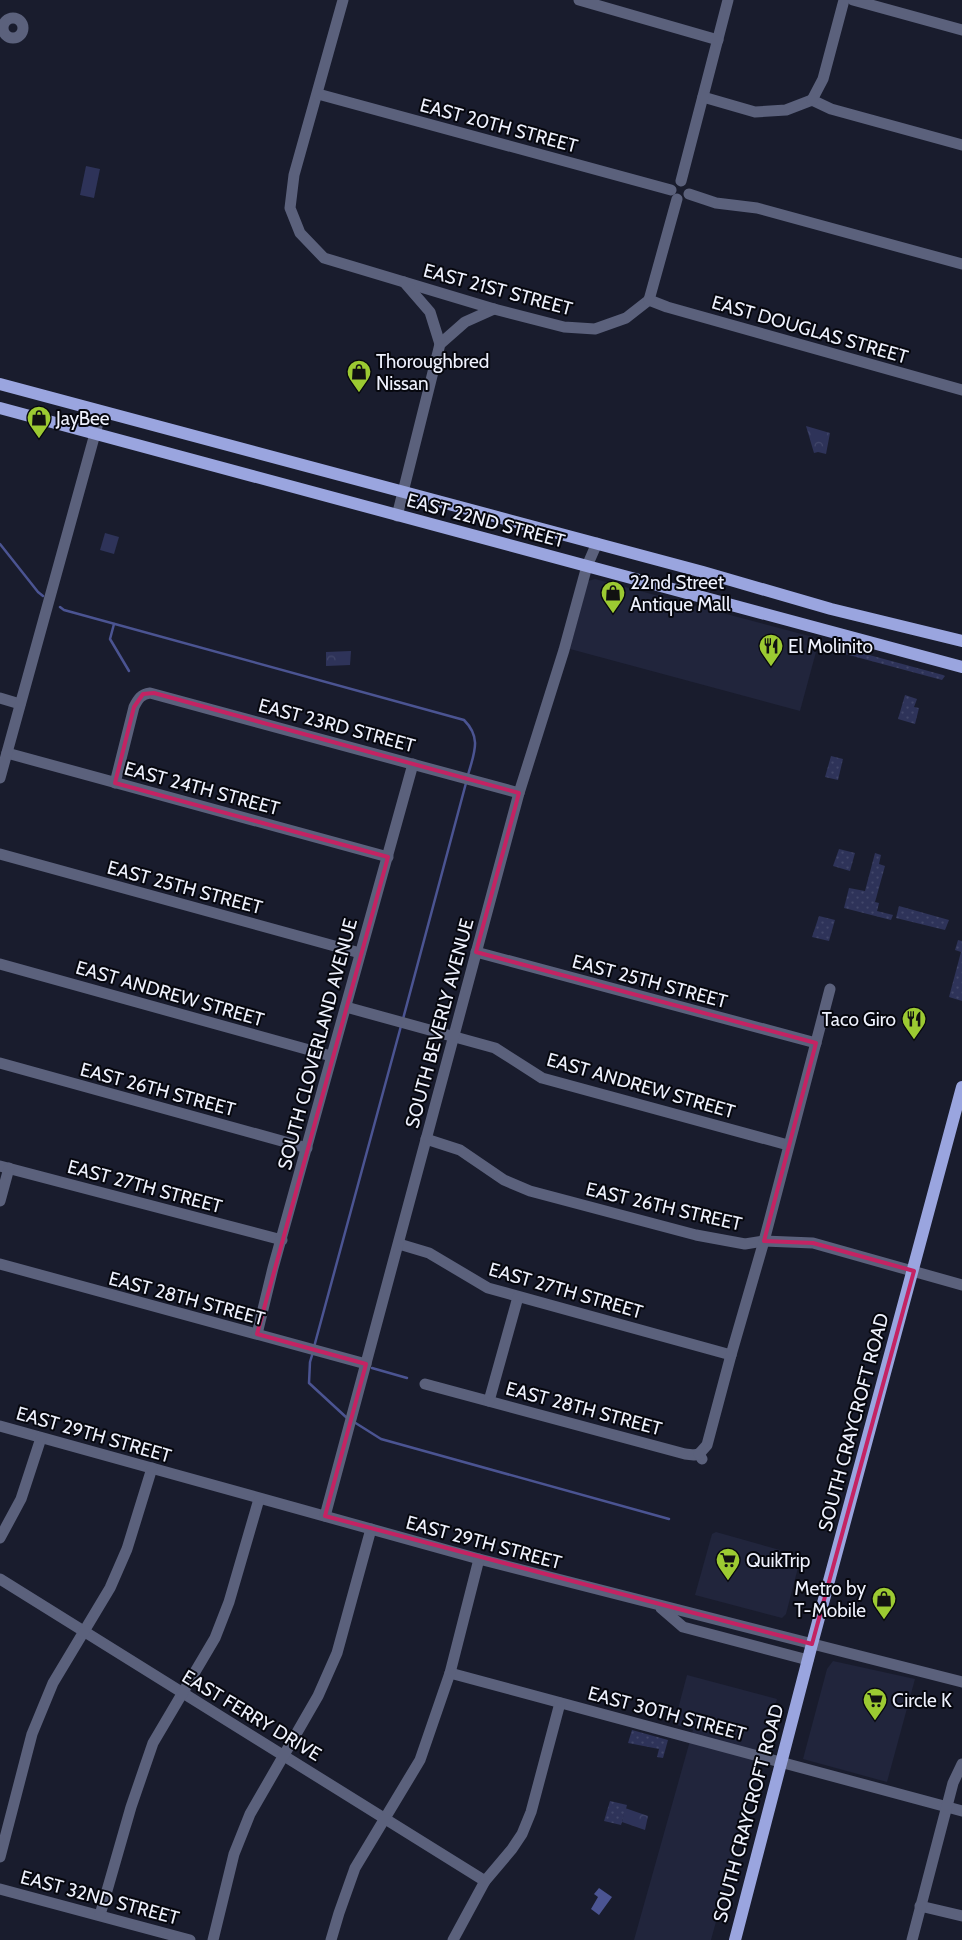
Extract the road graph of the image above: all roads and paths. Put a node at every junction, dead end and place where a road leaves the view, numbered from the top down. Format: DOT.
graph roads {
  1 [pos="343,0"];
  2 [pos="579,0"];
  3 [pos="728,0"];
  4 [pos="844,0"];
  5 [pos="853,0"];
  6 [pos="962,30"];
  7 [pos="718,40"];
  8 [pos="318,94"];
  9 [pos="703,97"];
  10 [pos="812,100"];
  11 [pos="962,145"];
  12 [pos="681,181"];
  13 [pos="674,194"];
  14 [pos="689,194"];
  15 [pos="962,264"];
  16 [pos="404,282"];
  17 [pos="649,300"];
  18 [pos="494,309"];
  19 [pos="440,344"];
  20 [pos="0,384"];
  21 [pos="962,390"];
  22 [pos="0,408"];
  23 [pos="101,412"];
  24 [pos="96,434"];
  25 [pos="402,493"];
  26 [pos="397,516"];
  27 [pos="597,543"];
  28 [pos="587,566"];
  29 [pos="962,641"];
  30 [pos="962,668"];
  31 [pos="0,698"];
  32 [pos="20,704"];
  33 [pos="7,753"];
  34 [pos="413,764"];
  35 [pos="0,778"];
  36 [pos="115,783"];
  37 [pos="519,793"];
  38 [pos="0,854"];
  39 [pos="388,857"];
  40 [pos="476,952"];
  41 [pos="360,953"];
  42 [pos="0,964"];
  43 [pos="830,989"];
  44 [pos="346,1006"];
  45 [pos="454,1037"];
  46 [pos="816,1043"];
  47 [pos="331,1056"];
  48 [pos="0,1063"];
  49 [pos="962,1087"];
  50 [pos="959,1114"];
  51 [pos="426,1139"];
  52 [pos="788,1145"];
  53 [pos="307,1148"];
  54 [pos="4,1167"];
  55 [pos="0,1201"];
  56 [pos="282,1240"];
  57 [pos="764,1241"];
  58 [pos="399,1244"];
  59 [pos="0,1264"];
  60 [pos="914,1271"];
  61 [pos="962,1284"];
  62 [pos="518,1297"];
  63 [pos="257,1334"];
  64 [pos="730,1355"];
  65 [pos="366,1364"];
  66 [pos="425,1384"];
  67 [pos="488,1401"];
  68 [pos="0,1426"];
  69 [pos="41,1438"];
  70 [pos="152,1468"];
  71 [pos="259,1498"];
  72 [pos="325,1516"];
  73 [pos="371,1529"];
  74 [pos="0,1538"];
  75 [pos="479,1560"];
  76 [pos="0,1579"];
  77 [pos="658,1605"];
  78 [pos="83,1631"];
  79 [pos="812,1644"];
  80 [pos="808,1660"];
  81 [pos="450,1673"];
  82 [pos="962,1682"];
  83 [pos="182,1694"];
  84 [pos="560,1703"];
  85 [pos="283,1754"];
  86 [pos="781,1762"];
  87 [pos="962,1764"];
  88 [pos="947,1808"];
  89 [pos="962,1811"];
  90 [pos="386,1818"];
  91 [pos="0,1857"];
  92 [pos="486,1881"];
  93 [pos="0,1889"];
  94 [pos="920,1906"];
  95 [pos="100,1916"];
  96 [pos="962,1916"];
  97 [pos="190,1940"];
  98 [pos="213,1940"];
  99 [pos="331,1940"];
  100 [pos="452,1940"];
  101 [pos="735,1940"];
  102 [pos="912,1940"];
  1 -- 8 [label="street"];
  2 -- 7 [label="street"];
  3 -- 7 [label="street"];
  4 -- 10 [label="street"];
  5 -- 6 [label="street"];
  7 -- 9 [label="street"];
  8 -- 13 [label="street, EAST 20TH STREET"];
  8 -- 16 [label="street"];
  9 -- 10 [label="street"];
  9 -- 12 [label="street"];
  10 -- 11 [label="street"];
  12 -- 13 [label="street"];
  12 -- 14 [label="street"];
  13 -- 14 [label="street"];
  13 -- 17 [label="street"];
  14 -- 15 [label="street"];
  16 -- 18 [label="street, EAST 21ST STREET"];
  16 -- 19 [label="street, EAST 21ST STREET"];
  17 -- 18 [label="street, EAST 21ST STREET"];
  17 -- 21 [label="street, EAST DOUGLAS STREET"];
  18 -- 19 [label="street"];
  19 -- 25 [label="street"];
  20 -- 23 [label="main road, EAST 22ND STREET"];
  22 -- 24 [label="main road, EAST 22ND STREET"];
  23 -- 24 [label="street"];
  23 -- 25 [label="main road, EAST 22ND STREET"];
  24 -- 26 [label="main road, EAST 22ND STREET"];
  24 -- 32 [label="street"];
  25 -- 26 [label="street"];
  25 -- 27 [label="main road, EAST 22ND STREET"];
  26 -- 28 [label="main road, EAST 22ND STREET"];
  27 -- 28 [label="street, SOUTH BEVERLY AVENUE"];
  27 -- 29 [label="main road, EAST 22ND STREET"];
  28 -- 30 [label="main road, EAST 22ND STREET"];
  28 -- 37 [label="street, SOUTH BEVERLY AVENUE"];
  31 -- 32 [label="street"];
  32 -- 33 [label="street"];
  33 -- 35 [label="street"];
  33 -- 36 [label="street, EAST 24TH STREET"];
  34 -- 36 [label="street, EAST 23RD STREET"];
  34 -- 37 [label="street, EAST 23RD STREET"];
  34 -- 39 [label="street, SOUTH CLOVERLAND AVENUE"];
  36 -- 39 [label="street, EAST 24TH STREET"];
  37 -- 40 [label="street, SOUTH BEVERLY AVENUE"];
  38 -- 41 [label="street, EAST 25TH STREET"];
  39 -- 41 [label="street, SOUTH CLOVERLAND AVENUE"];
  40 -- 45 [label="street, SOUTH BEVERLY AVENUE"];
  40 -- 46 [label="street, EAST 25TH STREET"];
  41 -- 44 [label="street, SOUTH CLOVERLAND AVENUE"];
  42 -- 47 [label="street, EAST ANDREW STREET"];
  43 -- 46 [label="street"];
  44 -- 45 [label="street, EAST ANDREW STREET"];
  44 -- 47 [label="street, SOUTH CLOVERLAND AVENUE"];
  45 -- 51 [label="street, SOUTH BEVERLY AVENUE"];
  45 -- 52 [label="street, EAST ANDREW STREET"];
  46 -- 52 [label="street"];
  47 -- 53 [label="street, SOUTH CLOVERLAND AVENUE"];
  48 -- 53 [label="street, EAST 26TH STREET"];
  49 -- 50 [label="main road, SOUTH CRAYCROFT ROAD"];
  50 -- 60 [label="main road, SOUTH CRAYCROFT ROAD"];
  51 -- 57 [label="street, EAST 26TH STREET"];
  51 -- 58 [label="street, SOUTH BEVERLY AVENUE"];
  52 -- 57 [label="street"];
  53 -- 56 [label="street, SOUTH CLOVERLAND AVENUE"];
  54 -- 55 [label="street"];
  54 -- 56 [label="street, EAST 27TH STREET"];
  56 -- 63 [label="street, SOUTH CLOVERLAND AVENUE"];
  57 -- 60 [label="street, EAST 26TH STREET"];
  57 -- 64 [label="street"];
  58 -- 62 [label="street, EAST 27TH STREET"];
  58 -- 65 [label="street, SOUTH BEVERLY AVENUE"];
  59 -- 63 [label="street, EAST 28TH STREET"];
  60 -- 61 [label="street, EAST 26TH STREET"];
  60 -- 79 [label="main road, SOUTH CRAYCROFT ROAD"];
  62 -- 64 [label="street, EAST 27TH STREET"];
  62 -- 67 [label="street"];
  63 -- 65 [label="street, EAST 28TH STREET"];
  64 -- 67 [label="street, EAST 28TH STREET"];
  65 -- 72 [label="street, SOUTH BEVERLY AVENUE"];
  66 -- 67 [label="street, EAST 28TH STREET"];
  68 -- 69 [label="street, EAST 29TH STREET"];
  69 -- 70 [label="street, EAST 29TH STREET"];
  69 -- 74 [label="street"];
  70 -- 71 [label="street, EAST 29TH STREET"];
  70 -- 78 [label="street"];
  71 -- 72 [label="street, EAST 29TH STREET"];
  71 -- 83 [label="street"];
  72 -- 73 [label="street, EAST 29TH STREET"];
  73 -- 75 [label="street, EAST 29TH STREET"];
  73 -- 85 [label="street"];
  75 -- 77 [label="street, EAST 29TH STREET"];
  75 -- 81 [label="street"];
  76 -- 78 [label="street, EAST FERRY DRIVE"];
  77 -- 79 [label="street, EAST 29TH STREET"];
  77 -- 80 [label="street"];
  78 -- 83 [label="street, EAST FERRY DRIVE"];
  78 -- 91 [label="street"];
  79 -- 80 [label="main road, SOUTH CRAYCROFT ROAD"];
  79 -- 82 [label="street, EAST 29TH STREET"];
  80 -- 86 [label="main road, SOUTH CRAYCROFT ROAD"];
  81 -- 84 [label="street, EAST 30TH STREET"];
  81 -- 90 [label="street"];
  83 -- 85 [label="street, EAST FERRY DRIVE"];
  83 -- 95 [label="street"];
  84 -- 86 [label="street, EAST 30TH STREET"];
  84 -- 92 [label="street"];
  85 -- 90 [label="street, EAST FERRY DRIVE"];
  85 -- 98 [label="street"];
  86 -- 88 [label="street, EAST 30TH STREET"];
  86 -- 101 [label="main road, SOUTH CRAYCROFT ROAD"];
  87 -- 88 [label="street"];
  88 -- 89 [label="street, EAST 30TH STREET"];
  88 -- 94 [label="street"];
  90 -- 92 [label="street, EAST FERRY DRIVE"];
  90 -- 99 [label="street"];
  92 -- 100 [label="street"];
  93 -- 95 [label="street, EAST 32ND STREET"];
  94 -- 96 [label="street"];
  94 -- 102 [label="street"];
  95 -- 97 [label="street, EAST 32ND STREET"];
}
